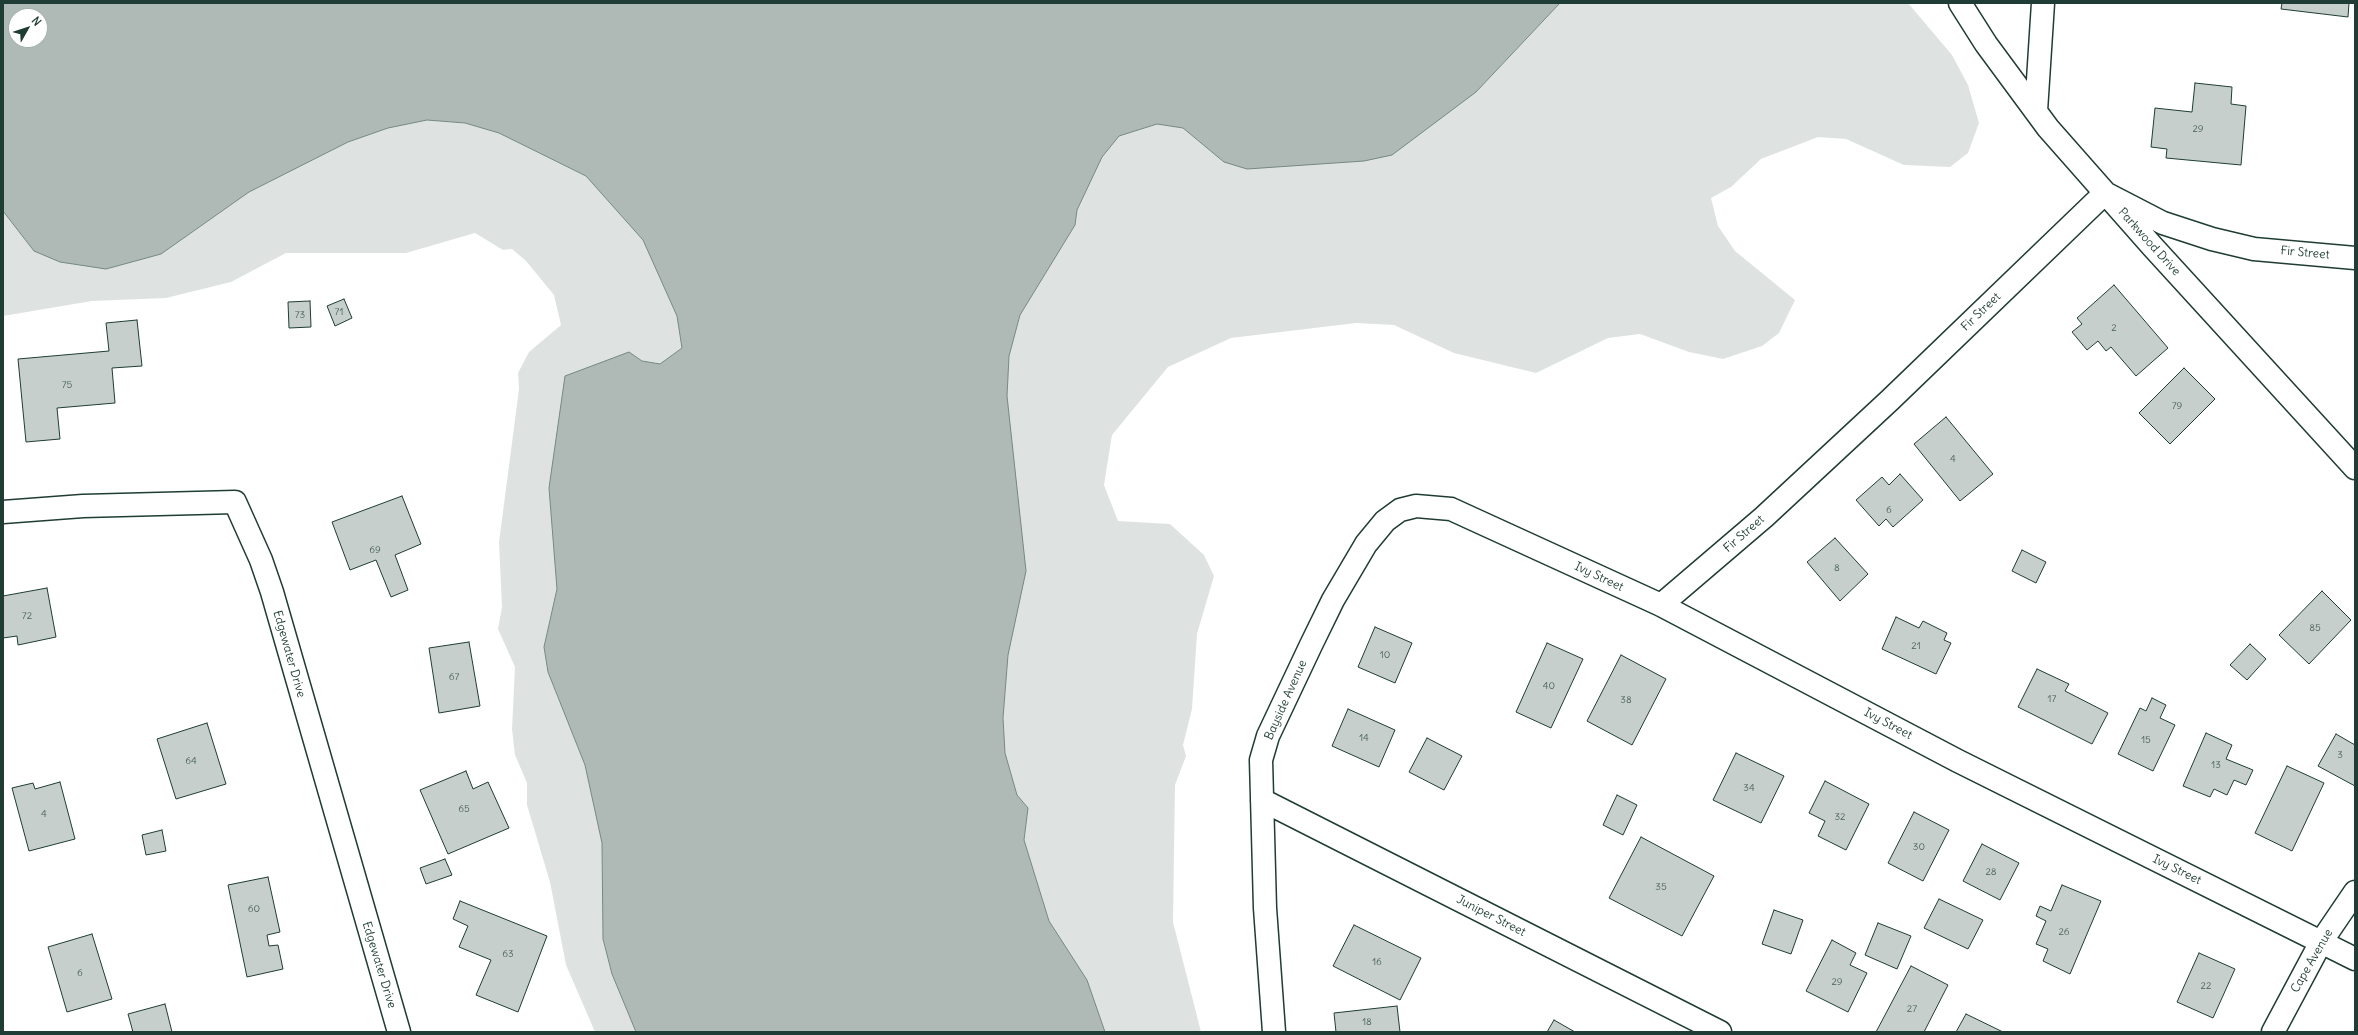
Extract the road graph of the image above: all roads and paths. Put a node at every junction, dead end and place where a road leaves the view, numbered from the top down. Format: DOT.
graph roads {
  1 [pos="1960,3"];
  2 [pos="2044,3"];
  3 [pos="2036,111"];
  4 [pos="2105,193"];
  5 [pos="2355,258"];
  6 [pos="2355,468"];
  7 [pos="1416,506"];
  8 [pos="3,512"];
  9 [pos="1660,605"];
  10 [pos="1262,800"];
  11 [pos="2355,892"];
  12 [pos="2322,942"];
  13 [pos="2355,959"];
  14 [pos="399,1032"];
  15 [pos="1274,1032"];
  16 [pos="1720,1032"];
  17 [pos="2273,1032"];
  1 -- 3 [label="street, Parkwood Drive"];
  2 -- 3 [label="street"];
  3 -- 4 [label="street, Parkwood Drive"];
  4 -- 5 [label="street, Fir Street"];
  4 -- 6 [label="street, Parkwood Drive"];
  4 -- 9 [label="street, Fir Street"];
  7 -- 9 [label="street, Ivy Street"];
  7 -- 10 [label="street, Bayside Avenue"];
  8 -- 14 [label="street, Edgewater Drive"];
  9 -- 12 [label="street, Ivy Street"];
  10 -- 15 [label="street, Bayside Avenue"];
  10 -- 16 [label="street, Juniper Street"];
  11 -- 12 [label="street, Cape Avenue"];
  12 -- 13 [label="street, Ivy Street"];
  12 -- 17 [label="street, Cape Avenue"];
}
